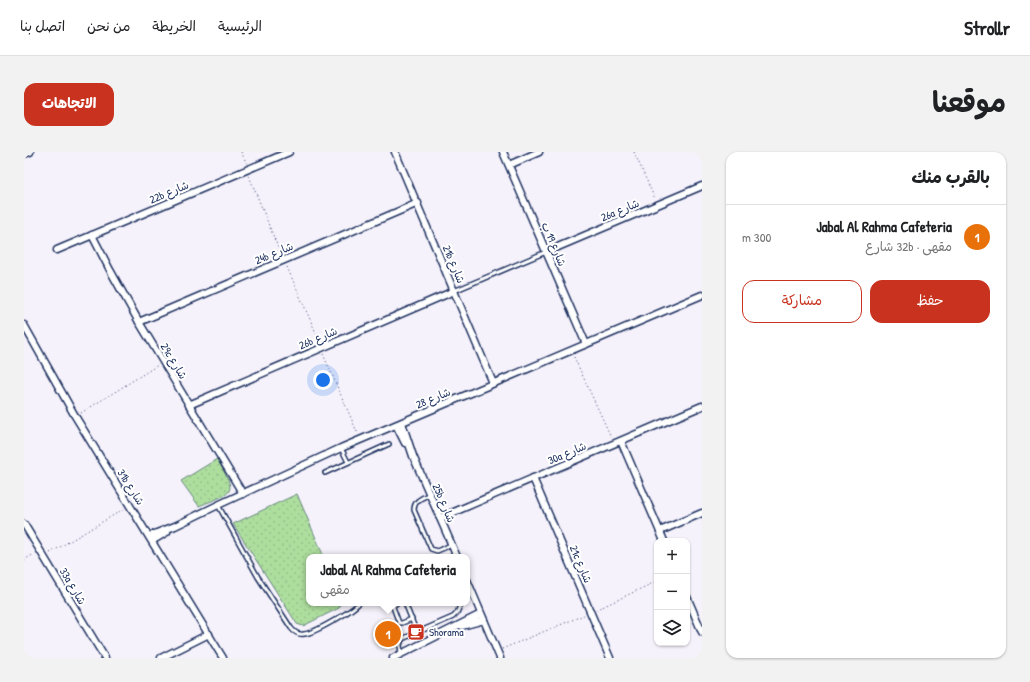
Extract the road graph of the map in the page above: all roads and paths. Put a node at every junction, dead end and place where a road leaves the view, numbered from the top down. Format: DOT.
graph roads {
  1 [pos="30,152"];
  2 [pos="241,152"];
  3 [pos="289,152"];
  4 [pos="395,152"];
  5 [pos="503,152"];
  6 [pos="539,152"];
  7 [pos="634,152"];
  8 [pos="24,154"];
  9 [pos="509,165"];
  10 [pos="248,169"];
  11 [pos="702,186"];
  12 [pos="418,203"];
  13 [pos="658,205"];
  14 [pos="92,236"];
  15 [pos="57,250"];
  16 [pos="546,252"];
  17 [pos="454,291"];
  18 [pos="702,295"];
  19 [pos="139,322"];
  20 [pos="24,325"];
  21 [pos="586,344"];
  22 [pos="321,348"];
  23 [pos="571,350"];
  24 [pos="163,362"];
  25 [pos="494,383"];
  26 [pos="189,405"];
  27 [pos="702,406"];
  28 [pos="75,416"];
  29 [pos="399,424"];
  30 [pos="361,440"];
  31 [pos="621,440"];
  32 [pos="614,443"];
  33 [pos="389,444"];
  34 [pos="340,448"];
  35 [pos="348,462"];
  36 [pos="325,473"];
  37 [pos="533,478"];
  38 [pos="243,494"];
  39 [pos="430,494"];
  40 [pos="130,505"];
  41 [pos="218,505"];
  42 [pos="702,513"];
  43 [pos="440,518"];
  44 [pos="24,524"];
  45 [pos="660,531"];
  46 [pos="663,538"];
  47 [pos="151,539"];
  48 [pos="452,544"];
  49 [pos="40,550"];
  50 [pos="456,554"];
  51 [pos="44,557"];
  52 [pos="24,560"];
  53 [pos="654,582"];
  54 [pos="470,587"];
  55 [pos="690,604"];
  56 [pos="356,606"];
  57 [pos="393,606"];
  58 [pos="406,606"];
  59 [pos="460,606"];
  60 [pos="590,612"];
  61 [pos="481,614"];
  62 [pos="412,620"];
  63 [pos="484,620"];
  64 [pos="455,627"];
  65 [pos="702,632"];
  66 [pos="417,633"];
  67 [pos="209,634"];
  68 [pos="497,651"];
  69 [pos="401,654"];
  70 [pos="105,658"];
  71 [pos="161,658"];
  72 [pos="222,658"];
  73 [pos="393,658"];
  74 [pos="500,658"];
  75 [pos="610,658"];
  1 -- 8 [label="street"];
  2 -- 10 [label="path"];
  3 -- 10 [label="street, 22b شارع"];
  4 -- 12 [label="street, 21b شارع"];
  5 -- 9 [label="street, شارع 19 ب"];
  6 -- 9 [label="street"];
  7 -- 13 [label="path"];
  9 -- 16 [label="street, شارع 19 ب"];
  10 -- 14 [label="street, 22b شارع"];
  11 -- 13 [label="street, 26a شارع"];
  12 -- 17 [label="street, 21b شارع"];
  12 -- 19 [label="street, 24b شارع"];
  13 -- 16 [label="street, 26a شارع"];
  14 -- 15 [label="street, 22b شارع"];
  14 -- 19 [label="street, 29c شارع"];
  16 -- 17 [label="lane"];
  16 -- 21 [label="street, شارع 19 ب"];
  17 -- 22 [label="street, 26b شارع"];
  17 -- 25 [label="street, 21b شارع"];
  18 -- 21 [label="street, شارع 28"];
  19 -- 24 [label="street, 29c شارع"];
  20 -- 28 [label="street, 31b شارع"];
  21 -- 23 [label="street, شارع 28"];
  22 -- 26 [label="street, 26b شارع"];
  22 -- 30 [label="path"];
  23 -- 25 [label="street, شارع 28"];
  23 -- 32 [label="path"];
  24 -- 26 [label="street, 29c شارع"];
  24 -- 28 [label="path"];
  25 -- 29 [label="street, شارع 28"];
  26 -- 38 [label="street, 29c شارع"];
  27 -- 31 [label="street, 30a شارع"];
  28 -- 40 [label="street, 31b شارع"];
  29 -- 30 [label="street, شارع 28"];
  29 -- 39 [label="street, 25b شارع"];
  30 -- 34 [label="street, شارع 28"];
  31 -- 32 [label="street, 30a شارع"];
  31 -- 45 [label="street"];
  32 -- 37 [label="street, 30a شارع"];
  33 -- 35 [label="lane"];
  34 -- 35 [label="lane"];
  34 -- 38 [label="street, شارع 28"];
  35 -- 36 [label="lane"];
  37 -- 43 [label="street, 30a شارع"];
  37 -- 60 [label="street, 21c شارع"];
  38 -- 41 [label="street, شارع 28"];
  39 -- 43 [label="street, 25b شارع"];
  39 -- 48 [label="lane"];
  40 -- 47 [label="street, 31b شارع"];
  40 -- 51 [label="path"];
  41 -- 47 [label="street, شارع 28"];
  41 -- 56 [label="lane"];
  42 -- 45 [label="street"];
  43 -- 48 [label="street, 25b شارع"];
  44 -- 49 [label="street, 33a شارع"];
  45 -- 46 [label="street"];
  47 -- 67 [label="street, 31b شارع"];
  48 -- 50 [label="street, 25b شارع"];
  49 -- 51 [label="street, 33a شارع"];
  49 -- 52 [label="path"];
  51 -- 70 [label="street, 33a شارع"];
  53 -- 60 [label="path"];
  54 -- 61 [label="street"];
  55 -- 65 [label="street"];
  57 -- 62 [label="lane"];
  58 -- 62 [label="lane"];
  59 -- 66 [label="lane"];
  60 -- 68 [label="path"];
  60 -- 75 [label="street, 21c شارع"];
  61 -- 63 [label="street"];
  61 -- 64 [label="street"];
  62 -- 66 [label="lane"];
  63 -- 64 [label="street"];
  63 -- 68 [label="street"];
  64 -- 69 [label="street"];
  66 -- 69 [label="lane"];
  67 -- 71 [label="street"];
  67 -- 72 [label="street, 31b شارع"];
  68 -- 74 [label="street"];
  69 -- 73 [label="street"];
}
